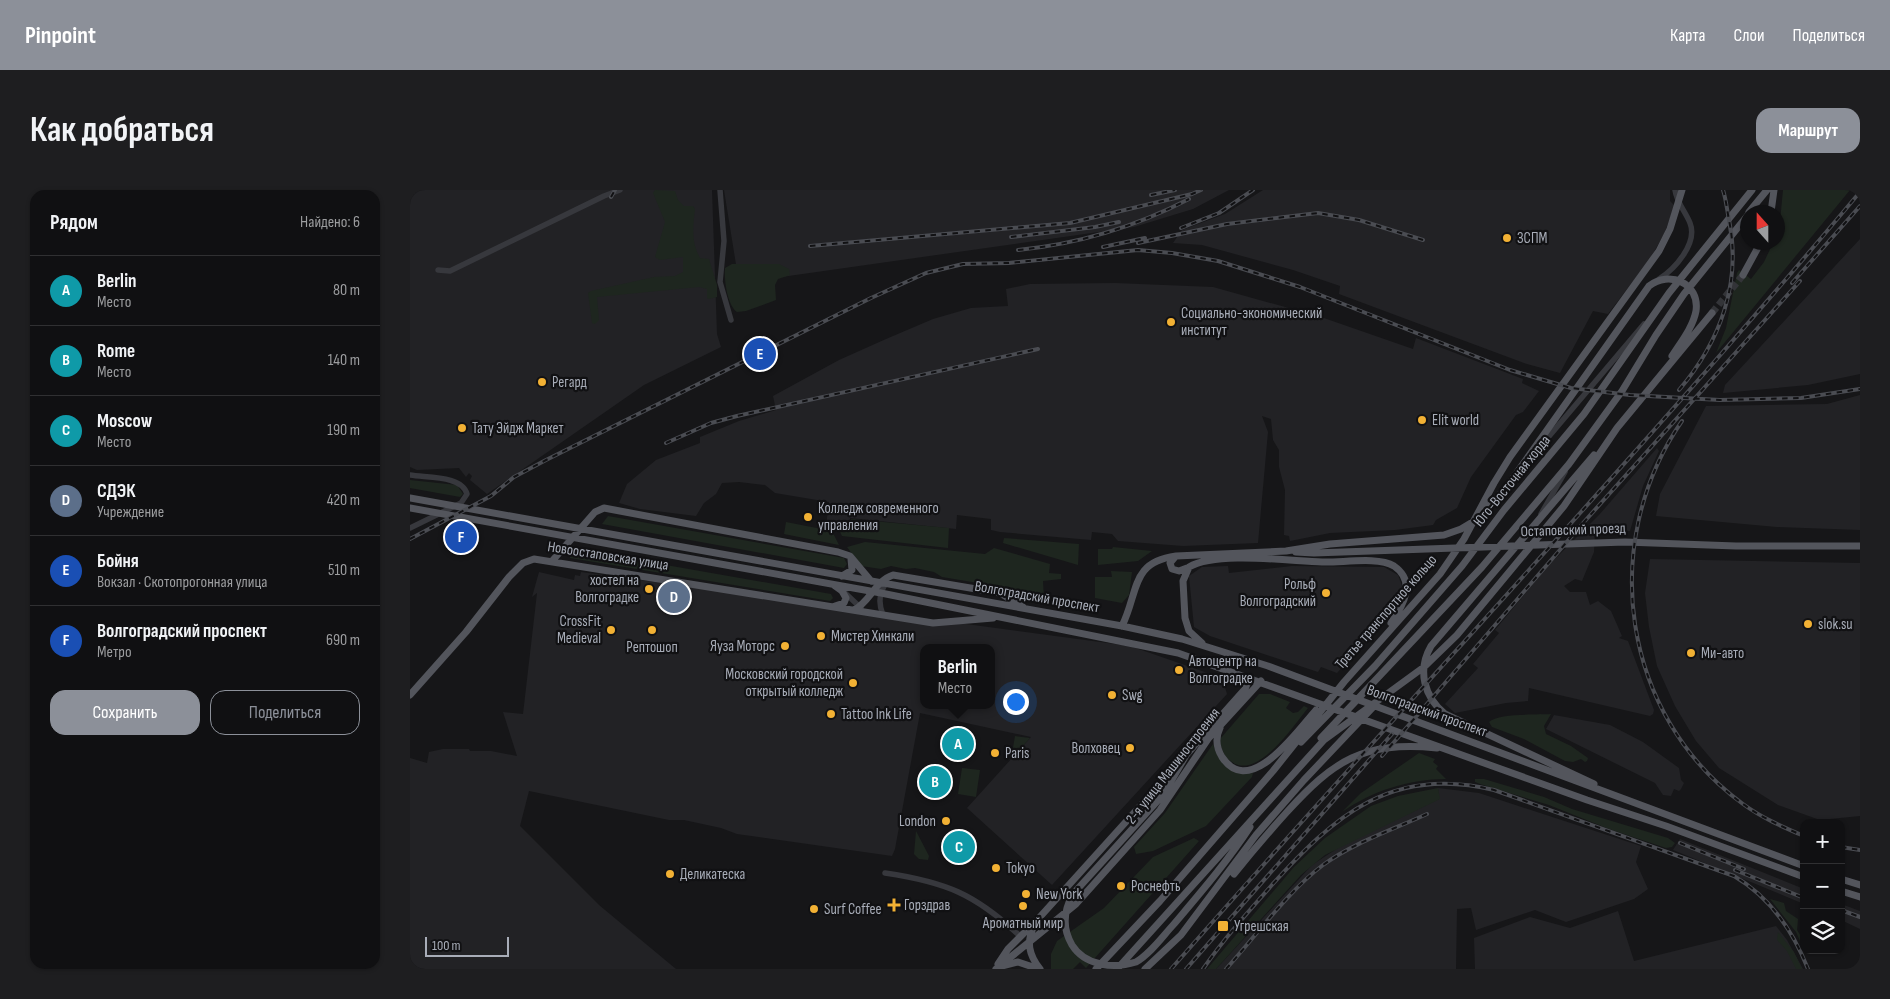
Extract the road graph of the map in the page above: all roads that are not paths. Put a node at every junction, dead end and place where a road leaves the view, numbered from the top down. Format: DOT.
graph roads {
  1 [pos="620,190"];
  2 [pos="720,190"];
  3 [pos="1675,190"];
  4 [pos="1682,190"];
  5 [pos="1752,190"];
  6 [pos="1768,190"];
  7 [pos="1774,190"];
  8 [pos="1756,205"];
  9 [pos="1771,205"];
  10 [pos="1740,224"];
  11 [pos="1757,250"];
  12 [pos="1680,260"];
  13 [pos="438,270"];
  14 [pos="1743,275"];
  15 [pos="1653,282"];
  16 [pos="1687,285"];
  17 [pos="1712,313"];
  18 [pos="731,320"];
  19 [pos="1644,326"];
  20 [pos="1656,381"];
  21 [pos="1617,428"];
  22 [pos="1570,464"];
  23 [pos="410,476"];
  24 [pos="1506,488"];
  25 [pos="410,498"];
  26 [pos="410,508"];
  27 [pos="1534,525"];
  28 [pos="410,528"];
  29 [pos="1859,546"];
  30 [pos="1286,551"];
  31 [pos="850,556"];
  32 [pos="1176,556"];
  33 [pos="553,560"];
  34 [pos="1189,567"];
  35 [pos="842,576"];
  36 [pos="872,581"];
  37 [pos="883,583"];
  38 [pos="832,585"];
  39 [pos="842,591"];
  40 [pos="877,592"];
  41 [pos="832,606"];
  42 [pos="859,609"];
  43 [pos="1025,609"];
  44 [pos="883,615"];
  45 [pos="1008,618"];
  46 [pos="1122,626"];
  47 [pos="1377,645"];
  48 [pos="1206,646"];
  49 [pos="1250,677"];
  50 [pos="1410,677"];
  51 [pos="1261,682"];
  52 [pos="1344,682"];
  53 [pos="410,695"];
  54 [pos="1222,723"];
  55 [pos="1447,749"];
  56 [pos="1189,751"];
  57 [pos="1196,756"];
  58 [pos="1296,770"];
  59 [pos="1273,771"];
  60 [pos="1632,802"];
  61 [pos="1264,806"];
  62 [pos="1800,865"];
  63 [pos="885,873"];
  64 [pos="1800,876"];
  65 [pos="1845,880"];
  66 [pos="1860,885"];
  67 [pos="1845,892"];
  68 [pos="1860,897"];
  69 [pos="1039,918"];
  70 [pos="1194,919"];
  71 [pos="1033,926"];
  72 [pos="1042,933"];
  73 [pos="1020,936"];
  74 [pos="1029,942"];
  75 [pos="996,969"];
  76 [pos="1040,969"];
  77 [pos="1096,969"];
  78 [pos="1117,969"];
  79 [pos="1145,969"];
  1 -- 13 [label="street"];
  2 -- 18 [label="street"];
  3 -- 12 [label="street"];
  4 -- 47 [label="main road, Третье транспортное кольцо"];
  5 -- 19 [label="main road, Юго-Восточная хорда"];
  6 -- 8 [label="main road, Юго-Восточная хорда"];
  7 -- 9 [label="main road"];
  10 -- 22 [label="main road, Юго-Восточная хорда"];
  11 -- 14 [label="main road"];
  12 -- 15 [label="street"];
  12 -- 16 [label="street"];
  15 -- 16 [label="main road"];
  15 -- 24 [label="main road"];
  16 -- 20 [label="main road"];
  17 -- 20 [label="main road"];
  19 -- 24 [label="street"];
  19 -- 59 [label="main road, Юго-Восточная хорда"];
  20 -- 21 [label="main road"];
  21 -- 27 [label="main road"];
  21 -- 50 [label="main road"];
  22 -- 27 [label="street"];
  22 -- 58 [label="main road, Юго-Восточная хорда"];
  23 -- 28 [label="street"];
  24 -- 30 [label="main road"];
  25 -- 35 [label="main road, Волгоградский проспект"];
  26 -- 38 [label="main road, Волгоградский проспект"];
  27 -- 60 [label="main road"];
  29 -- 30 [label="main road, Остаповский проезд"];
  30 -- 32 [label="main road"];
  31 -- 33 [label="main road"];
  31 -- 35 [label="main road"];
  31 -- 36 [label="main road"];
  32 -- 34 [label="main road"];
  32 -- 46 [label="main road"];
  33 -- 41 [label="main road, Новоостаповская улица"];
  33 -- 53 [label="main road, Новоостаповская улица"];
  34 -- 47 [label="main road"];
  34 -- 48 [label="main road"];
  35 -- 36 [label="main road, Волгоградский проспект"];
  36 -- 37 [label="main road, Волгоградский проспект"];
  37 -- 40 [label="main road"];
  37 -- 43 [label="main road, Волгоградский проспект"];
  37 -- 43 [label="main road"];
  38 -- 39 [label="main road"];
  38 -- 40 [label="main road, Волгоградский проспект"];
  39 -- 41 [label="main road"];
  39 -- 42 [label="street"];
  40 -- 42 [label="main road"];
  40 -- 44 [label="street"];
  40 -- 45 [label="main road, Волгоградский проспект"];
  41 -- 42 [label="main road, Новоостаповская улица"];
  42 -- 44 [label="main road, Волгоградский проспект"];
  43 -- 46 [label="main road, Волгоградский проспект"];
  44 -- 45 [label="main road, Волгоградский проспект"];
  45 -- 49 [label="main road, Волгоградский проспект"];
  46 -- 48 [label="main road, Волгоградский проспект"];
  47 -- 52 [label="main road, Третье транспортное кольцо"];
  48 -- 60 [label="main road, Волгоградский проспект"];
  49 -- 51 [label="main road, Волгоградский проспект"];
  49 -- 56 [label="main road, 2-я улица Машиностроения"];
  50 -- 58 [label="main road"];
  50 -- 70 [label="main road"];
  51 -- 54 [label="main road, 2-я улица Машиностроения"];
  51 -- 55 [label="main road, Волгоградский проспект"];
  52 -- 54 [label="main road"];
  52 -- 59 [label="main road, Третье транспортное кольцо"];
  54 -- 57 [label="main road, 2-я улица Машиностроения"];
  55 -- 64 [label="main road, Волгоградский проспект"];
  55 -- 70 [label="main road"];
  56 -- 57 [label="main road"];
  56 -- 61 [label="main road"];
  56 -- 69 [label="main road, 2-я улица Машиностроения"];
  57 -- 72 [label="main road, 2-я улица Машиностроения"];
  58 -- 61 [label="main road"];
  59 -- 77 [label="main road, Третье транспортное кольцо"];
  60 -- 62 [label="main road, Волгоградский проспект"];
  61 -- 78 [label="main road"];
  63 -- 73 [label="street"];
  65 -- 66 [label="main road"];
  67 -- 68 [label="main road"];
  69 -- 71 [label="main road"];
  69 -- 73 [label="main road, 2-я улица Машиностроения"];
  70 -- 79 [label="main road"];
  71 -- 72 [label="main road"];
  71 -- 74 [label="main road"];
  72 -- 74 [label="main road, 2-я улица Машиностроения"];
  73 -- 75 [label="main road, 2-я улица Машиностроения"];
  74 -- 75 [label="main road, 2-я улица Машиностроения"];
  74 -- 76 [label="main road"];
  75 -- 76 [label="main road"];
}
